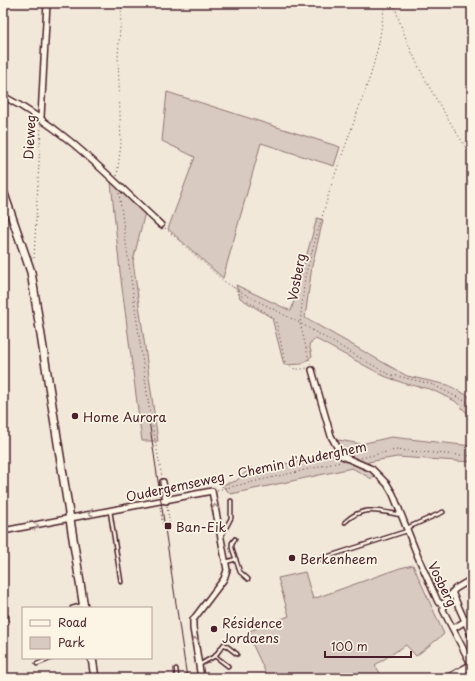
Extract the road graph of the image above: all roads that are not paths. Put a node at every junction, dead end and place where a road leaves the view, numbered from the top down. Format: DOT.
graph roads {
  1 [pos="47,3"];
  2 [pos="3,96"];
  3 [pos="41,117"];
  4 [pos="3,191"];
  5 [pos="161,225"];
  6 [pos="312,369"];
  7 [pos="163,482"];
  8 [pos="166,501"];
  9 [pos="231,501"];
  10 [pos="110,510"];
  11 [pos="443,512"];
  12 [pos="402,515"];
  13 [pos="69,519"];
  14 [pos="345,522"];
  15 [pos="407,530"];
  16 [pos="3,531"];
  17 [pos="221,537"];
  18 [pos="236,539"];
  19 [pos="236,559"];
  20 [pos="317,560"];
  21 [pos="226,562"];
  22 [pos="248,579"];
  23 [pos="472,579"];
  24 [pos="121,582"];
  25 [pos="452,592"];
  26 [pos="443,605"];
  27 [pos="83,606"];
  28 [pos="7,617"];
  29 [pos="472,617"];
  30 [pos="465,620"];
  31 [pos="3,623"];
  32 [pos="454,628"];
  33 [pos="472,638"];
  34 [pos="237,654"];
  35 [pos="215,656"];
  36 [pos="50,659"];
  37 [pos="92,659"];
  38 [pos="37,664"];
  39 [pos="199,666"];
  40 [pos="228,666"];
  41 [pos="472,666"];
  42 [pos="176,669"];
  43 [pos="95,678"];
  44 [pos="177,678"];
  45 [pos="201,678"];
  46 [pos="449,678"];
  1 -- 3 [label="street, Dieweg"];
  2 -- 3 [label="street"];
  3 -- 5 [label="street"];
  4 -- 13 [label="street"];
  6 -- 12 [label="street, Vosberg"];
  7 -- 8 [label="street"];
  8 -- 10 [label="street, Oudergemseweg - Chemin d'Auderghem"];
  17 -- 8 [label="street, Oudergemseweg - Chemin d'Auderghem, one-way"];
  9 -- 17 [label="lane"];
  10 -- 13 [label="street, Oudergemseweg - Chemin d'Auderghem, one-way"];
  10 -- 24 [label="lane"];
  11 -- 15 [label="lane"];
  12 -- 14 [label="lane"];
  12 -- 15 [label="street, Vosberg"];
  16 -- 13 [label="street, Oudergemseweg - Chemin d'Auderghem, one-way"];
  13 -- 27 [label="street"];
  15 -- 20 [label="lane"];
  15 -- 26 [label="street, Vosberg"];
  17 -- 21 [label="street"];
  18 -- 19 [label="lane"];
  19 -- 21 [label="lane"];
  19 -- 22 [label="lane"];
  39 -- 21 [label="street, one-way"];
  23 -- 25 [label="street"];
  25 -- 26 [label="street"];
  25 -- 30 [label="street"];
  26 -- 32 [label="street, Vosberg"];
  28 -- 31 [label="lane"];
  29 -- 30 [label="street"];
  30 -- 32 [label="street"];
  30 -- 33 [label="street"];
  32 -- 41 [label="street, Vosberg"];
  34 -- 35 [label="lane"];
  35 -- 39 [label="lane"];
  35 -- 40 [label="lane"];
  36 -- 38 [label="lane"];
  37 -- 43 [label="street"];
  39 -- 45 [label="street"];
  41 -- 46 [label="street"];
  42 -- 44 [label="lane"];
}
